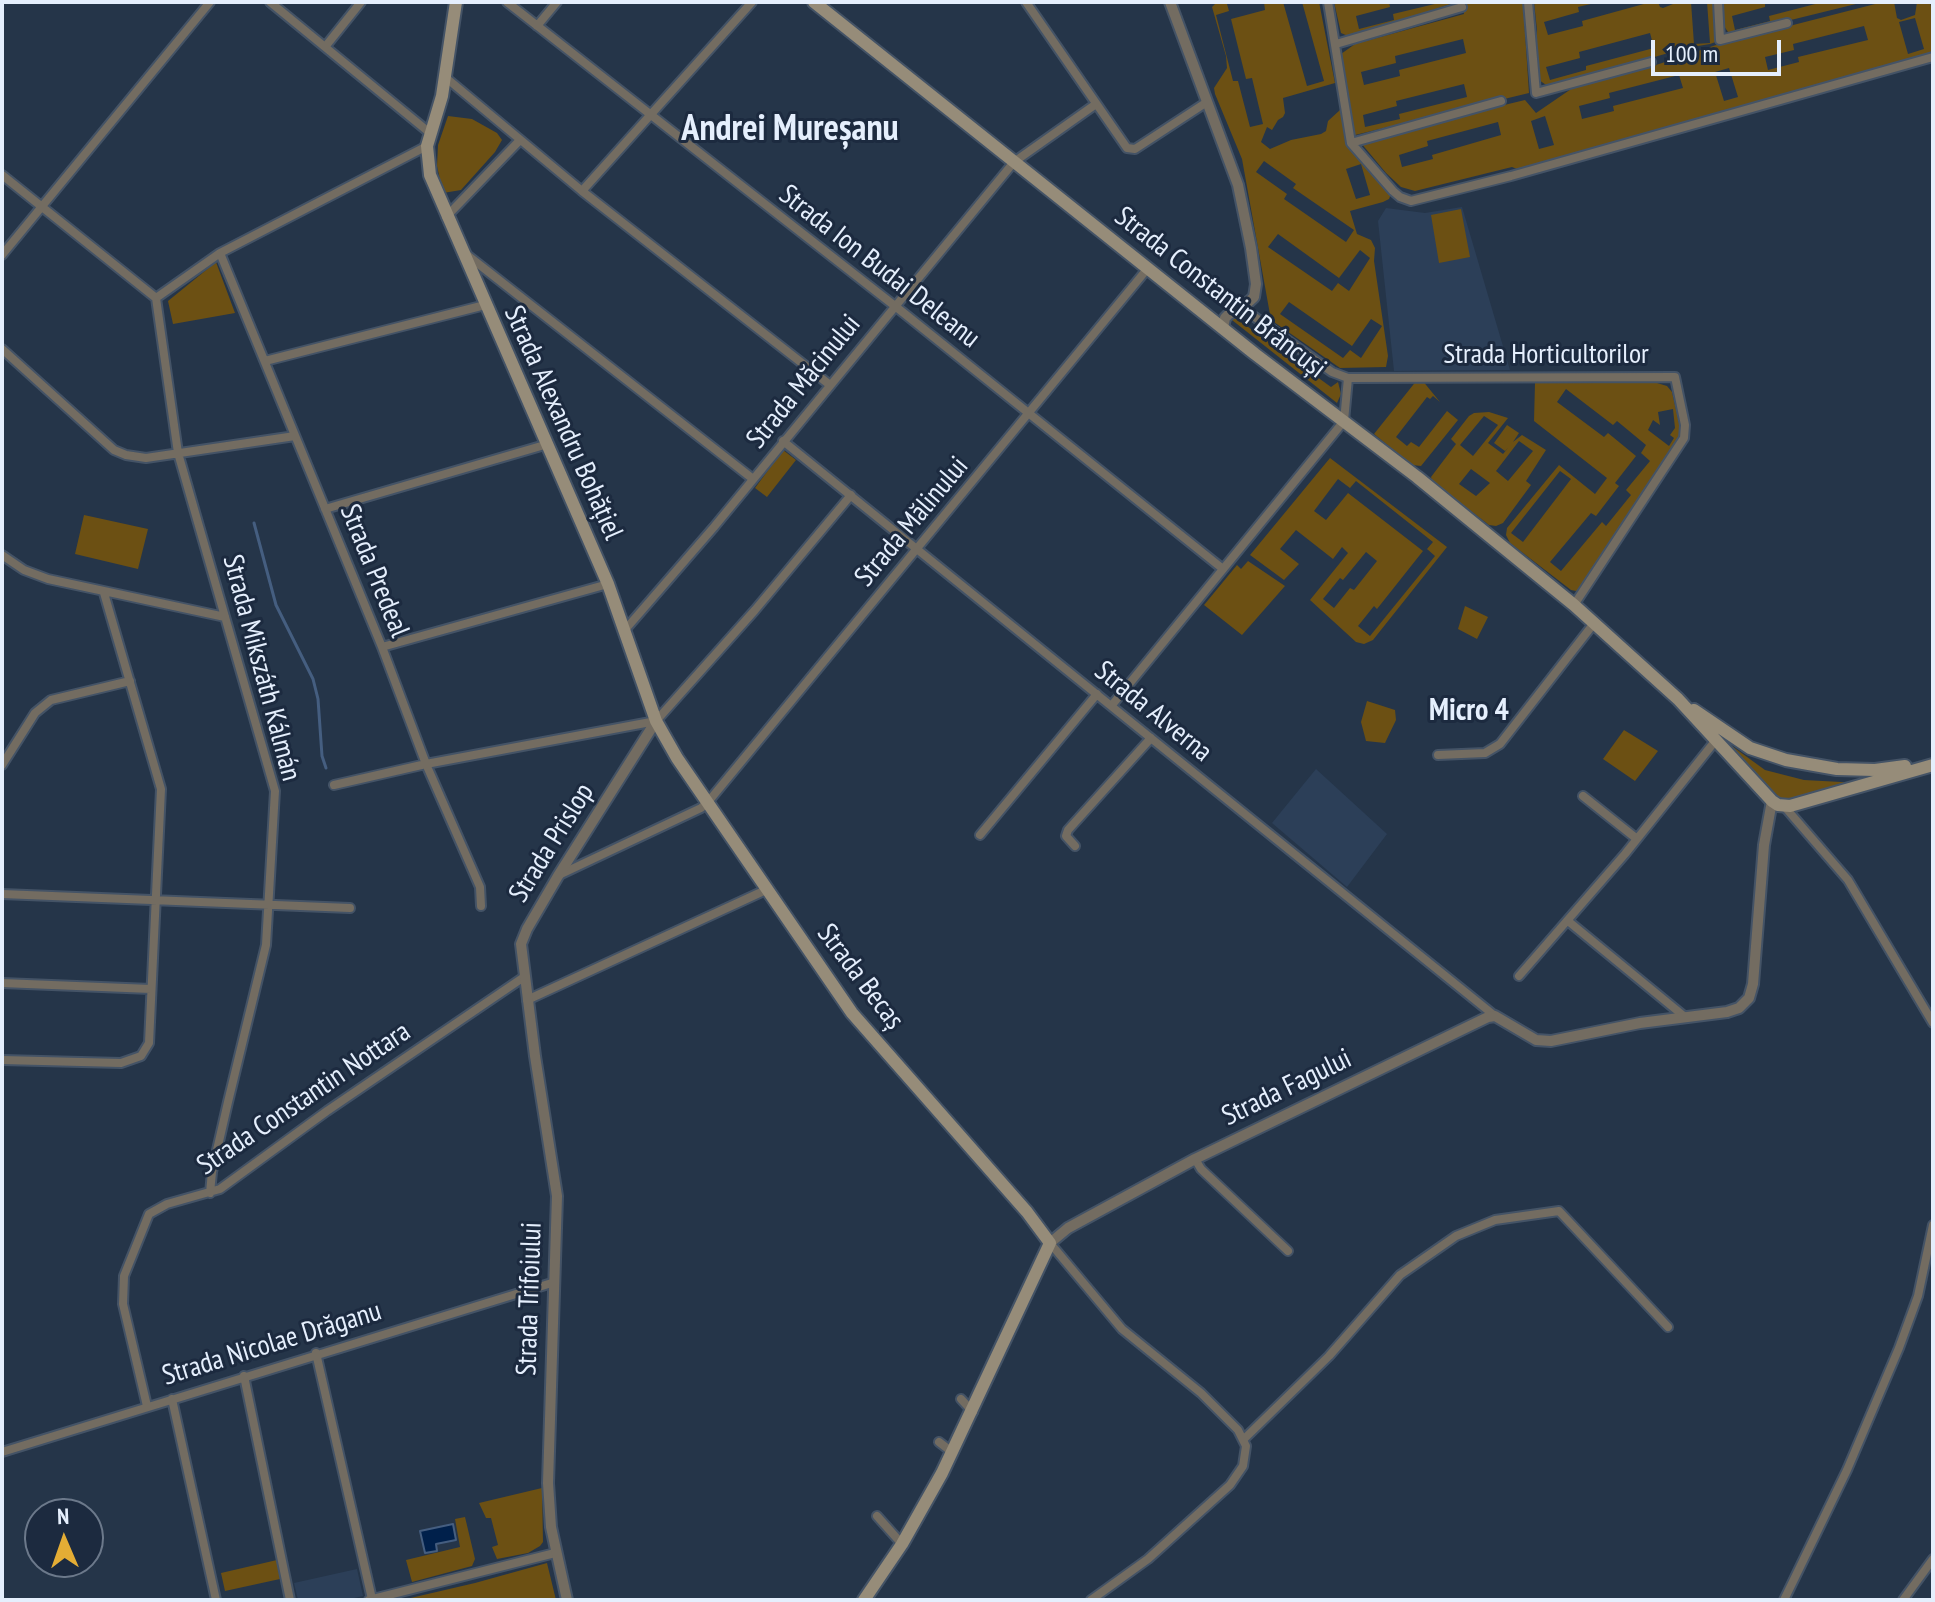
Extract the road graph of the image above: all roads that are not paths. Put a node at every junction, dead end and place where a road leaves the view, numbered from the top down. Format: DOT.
graph roads {
  1 [pos="210,2"];
  2 [pos="270,2"];
  3 [pos="361,2"];
  4 [pos="456,2"];
  5 [pos="507,2"];
  6 [pos="557,2"];
  7 [pos="752,2"];
  8 [pos="814,2"];
  9 [pos="1026,2"];
  10 [pos="1328,2"];
  11 [pos="1528,2"];
  12 [pos="1718,2"];
  13 [pos="1172,3"];
  14 [pos="1462,7"];
  15 [pos="1787,23"];
  16 [pos="537,26"];
  17 [pos="1336,44"];
  18 [pos="325,47"];
  19 [pos="1933,57"];
  20 [pos="1651,62"];
  21 [pos="444,76"];
  22 [pos="1501,101"];
  23 [pos="1207,102"];
  24 [pos="1096,104"];
  25 [pos="652,116"];
  26 [pos="429,139"];
  27 [pos="520,140"];
  28 [pos="1351,143"];
  29 [pos="1014,162"];
  30 [pos="2,175"];
  31 [pos="582,191"];
  32 [pos="42,207"];
  33 [pos="446,217"];
  34 [pos="460,249"];
  35 [pos="220,253"];
  36 [pos="2,255"];
  37 [pos="1148,268"];
  38 [pos="156,298"];
  39 [pos="485,305"];
  40 [pos="895,306"];
  41 [pos="1242,308"];
  42 [pos="1206,315"];
  43 [pos="1223,328"];
  44 [pos="2,349"];
  45 [pos="265,361"];
  46 [pos="1348,378"];
  47 [pos="830,385"];
  48 [pos="1030,414"];
  49 [pos="1344,421"];
  50 [pos="295,436"];
  51 [pos="783,441"];
  52 [pos="548,444"];
  53 [pos="178,453"];
  54 [pos="753,479"];
  55 [pos="851,495"];
  56 [pos="325,509"];
  57 [pos="918,549"];
  58 [pos="2,555"];
  59 [pos="1223,569"];
  60 [pos="608,584"];
  61 [pos="104,593"];
  62 [pos="1574,605"];
  63 [pos="225,617"];
  64 [pos="1595,622"];
  65 [pos="624,631"];
  66 [pos="382,647"];
  67 [pos="130,681"];
  68 [pos="1097,694"];
  69 [pos="1678,699"];
  70 [pos="1112,705"];
  71 [pos="656,721"];
  72 [pos="1151,738"];
  73 [pos="1716,740"];
  74 [pos="1438,755"];
  75 [pos="1933,763"];
  76 [pos="426,764"];
  77 [pos="2,765"];
  78 [pos="334,785"];
  79 [pos="1583,796"];
  80 [pos="708,802"];
  81 [pos="1778,803"];
  82 [pos="980,835"];
  83 [pos="1637,839"];
  84 [pos="1075,846"];
  85 [pos="558,876"];
  86 [pos="768,889"];
  87 [pos="2,894"];
  88 [pos="156,900"];
  89 [pos="270,905"];
  90 [pos="481,906"];
  91 [pos="350,908"];
  92 [pos="1568,921"];
  93 [pos="1519,976"];
  94 [pos="524,977"];
  95 [pos="2,983"];
  96 [pos="151,989"];
  97 [pos="527,1000"];
  98 [pos="1495,1016"];
  99 [pos="1685,1017"];
  100 [pos="1933,1023"];
  101 [pos="2,1060"];
  102 [pos="1195,1159"];
  103 [pos="210,1193"];
  104 [pos="1933,1225"];
  105 [pos="1050,1243"];
  106 [pos="1288,1251"];
  107 [pos="555,1282"];
  108 [pos="1668,1327"];
  109 [pos="316,1353"];
  110 [pos="244,1376"];
  111 [pos="172,1399"];
  112 [pos="961,1399"];
  113 [pos="147,1406"];
  114 [pos="973,1412"];
  115 [pos="1244,1439"];
  116 [pos="939,1442"];
  117 [pos="2,1452"];
  118 [pos="952,1452"];
  119 [pos="877,1516"];
  120 [pos="902,1544"];
  121 [pos="555,1553"];
  122 [pos="1933,1559"];
  123 [pos="216,1600"];
  124 [pos="290,1600"];
  125 [pos="370,1600"];
  126 [pos="567,1600"];
  127 [pos="864,1600"];
  128 [pos="1091,1600"];
  129 [pos="1784,1600"];
  130 [pos="1903,1600"];
  1 -- 32 [label="street"];
  2 -- 18 [label="street"];
  3 -- 18 [label="street"];
  4 -- 21 [label="main road"];
  5 -- 16 [label="street, Strada Ion Budai Deleanu"];
  6 -- 16 [label="street"];
  7 -- 25 [label="street"];
  8 -- 29 [label="main road, Strada Constantin Brâncuși"];
  9 -- 24 [label="street"];
  10 -- 17 [label="street"];
  11 -- 20 [label="street"];
  12 -- 15 [label="street"];
  13 -- 23 [label="street"];
  14 -- 17 [label="street"];
  16 -- 25 [label="street, Strada Ion Budai Deleanu"];
  17 -- 28 [label="street"];
  18 -- 26 [label="street"];
  19 -- 28 [label="street"];
  21 -- 26 [label="main road"];
  21 -- 27 [label="street"];
  22 -- 28 [label="street"];
  23 -- 24 [label="street"];
  23 -- 41 [label="street"];
  24 -- 29 [label="street, Strada Măcinului"];
  25 -- 31 [label="street"];
  25 -- 40 [label="street, Strada Ion Budai Deleanu"];
  26 -- 33 [label="main road, Strada Alexandru Bohățiel"];
  26 -- 35 [label="street"];
  27 -- 31 [label="street"];
  27 -- 33 [label="street"];
  29 -- 37 [label="main road, Strada Constantin Brâncuși"];
  29 -- 40 [label="street, Strada Măcinului"];
  30 -- 32 [label="street"];
  31 -- 47 [label="street"];
  32 -- 36 [label="street"];
  32 -- 38 [label="street"];
  33 -- 34 [label="main road, Strada Alexandru Bohățiel"];
  34 -- 39 [label="main road, Strada Alexandru Bohățiel"];
  34 -- 54 [label="street"];
  35 -- 38 [label="street"];
  35 -- 45 [label="street, Strada Predeal"];
  37 -- 42 [label="main road, Strada Constantin Brâncuși"];
  37 -- 48 [label="street, Strada Mălinului"];
  38 -- 53 [label="street, Strada Mikszáth Kálmán"];
  39 -- 45 [label="street"];
  39 -- 52 [label="main road, Strada Alexandru Bohățiel"];
  40 -- 47 [label="street, Strada Măcinului"];
  40 -- 48 [label="street, Strada Ion Budai Deleanu"];
  41 -- 42 [label="street"];
  41 -- 43 [label="street"];
  41 -- 46 [label="street, Strada Horticultorilor"];
  42 -- 43 [label="main road, Strada Constantin Brâncuși"];
  43 -- 49 [label="main road, Strada Constantin Brâncuși"];
  44 -- 53 [label="street"];
  45 -- 50 [label="street, Strada Predeal"];
  46 -- 49 [label="street"];
  46 -- 62 [label="street, Strada Horticultorilor"];
  47 -- 51 [label="street, Strada Măcinului"];
  48 -- 57 [label="street, Strada Mălinului"];
  48 -- 59 [label="street, Strada Ion Budai Deleanu"];
  49 -- 59 [label="street"];
  49 -- 62 [label="main road, Strada Constantin Brâncuși"];
  50 -- 53 [label="street"];
  50 -- 56 [label="street, Strada Predeal"];
  51 -- 54 [label="street, Strada Măcinului"];
  51 -- 55 [label="street, Strada Alverna"];
  52 -- 56 [label="street"];
  52 -- 60 [label="main road, Strada Alexandru Bohățiel"];
  53 -- 63 [label="street, Strada Mikszáth Kálmán"];
  54 -- 65 [label="street, Strada Măcinului"];
  55 -- 57 [label="street, Strada Alverna"];
  55 -- 71 [label="street"];
  56 -- 66 [label="street, Strada Predeal"];
  57 -- 68 [label="street, Strada Alverna"];
  57 -- 80 [label="street, Strada Mălinului"];
  58 -- 61 [label="street"];
  59 -- 70 [label="street"];
  60 -- 65 [label="main road, Strada Alexandru Bohățiel"];
  60 -- 66 [label="street"];
  61 -- 63 [label="street"];
  61 -- 67 [label="street"];
  62 -- 64 [label="main road, Strada Constantin Brâncuși"];
  63 -- 89 [label="street, Strada Mikszáth Kálmán"];
  64 -- 69 [label="main road, Strada Constantin Brâncuși"];
  64 -- 74 [label="street"];
  65 -- 71 [label="main road, Strada Alexandru Bohățiel"];
  66 -- 76 [label="street, Strada Predeal"];
  67 -- 77 [label="street"];
  67 -- 88 [label="street"];
  68 -- 70 [label="street, Strada Alverna"];
  68 -- 82 [label="street"];
  69 -- 73 [label="main road, Strada Constantin Brâncuși"];
  69 -- 75 [label="main road"];
  70 -- 72 [label="street, Strada Alverna"];
  71 -- 76 [label="street"];
  71 -- 80 [label="main road, Strada Becaș"];
  71 -- 85 [label="street, Strada Prislop"];
  72 -- 84 [label="street"];
  72 -- 98 [label="street, Strada Alverna"];
  73 -- 81 [label="main road, Strada Constantin Brâncuși"];
  73 -- 83 [label="street"];
  75 -- 81 [label="main road"];
  76 -- 78 [label="street"];
  76 -- 90 [label="street, Strada Predeal"];
  79 -- 83 [label="street"];
  80 -- 85 [label="street"];
  80 -- 86 [label="main road, Strada Becaș"];
  81 -- 99 [label="street"];
  81 -- 100 [label="street"];
  83 -- 92 [label="street"];
  85 -- 94 [label="street, Strada Prislop"];
  86 -- 97 [label="street"];
  86 -- 105 [label="main road, Strada Becaș"];
  87 -- 88 [label="street"];
  88 -- 89 [label="street"];
  88 -- 96 [label="street"];
  89 -- 91 [label="street"];
  89 -- 103 [label="street, Strada Mikszáth Kálmán"];
  92 -- 93 [label="street"];
  92 -- 99 [label="street"];
  94 -- 97 [label="street, Strada Prislop"];
  94 -- 103 [label="street, Strada Constantin Nottara"];
  95 -- 96 [label="street"];
  96 -- 101 [label="street"];
  97 -- 107 [label="street, Strada Trifoiului"];
  98 -- 99 [label="street"];
  98 -- 102 [label="street, Strada Fagului"];
  102 -- 105 [label="street, Strada Fagului"];
  102 -- 106 [label="street"];
  103 -- 113 [label="street, Strada Constantin Nottara"];
  104 -- 129 [label="street"];
  105 -- 114 [label="main road"];
  105 -- 115 [label="street"];
  107 -- 109 [label="street, Strada Nicolae Drăganu"];
  107 -- 121 [label="street, Strada Trifoiului"];
  108 -- 115 [label="street"];
  109 -- 110 [label="street, Strada Nicolae Drăganu"];
  109 -- 125 [label="street"];
  110 -- 111 [label="street, Strada Nicolae Drăganu"];
  110 -- 124 [label="street"];
  111 -- 113 [label="street, Strada Nicolae Drăganu"];
  111 -- 123 [label="street"];
  112 -- 114 [label="street"];
  113 -- 117 [label="street, Strada Nicolae Drăganu"];
  114 -- 118 [label="main road"];
  115 -- 128 [label="street"];
  116 -- 118 [label="street"];
  118 -- 120 [label="main road"];
  119 -- 120 [label="street"];
  120 -- 127 [label="main road"];
  121 -- 125 [label="street"];
  121 -- 126 [label="street, Strada Trifoiului"];
  122 -- 130 [label="street"];
}
